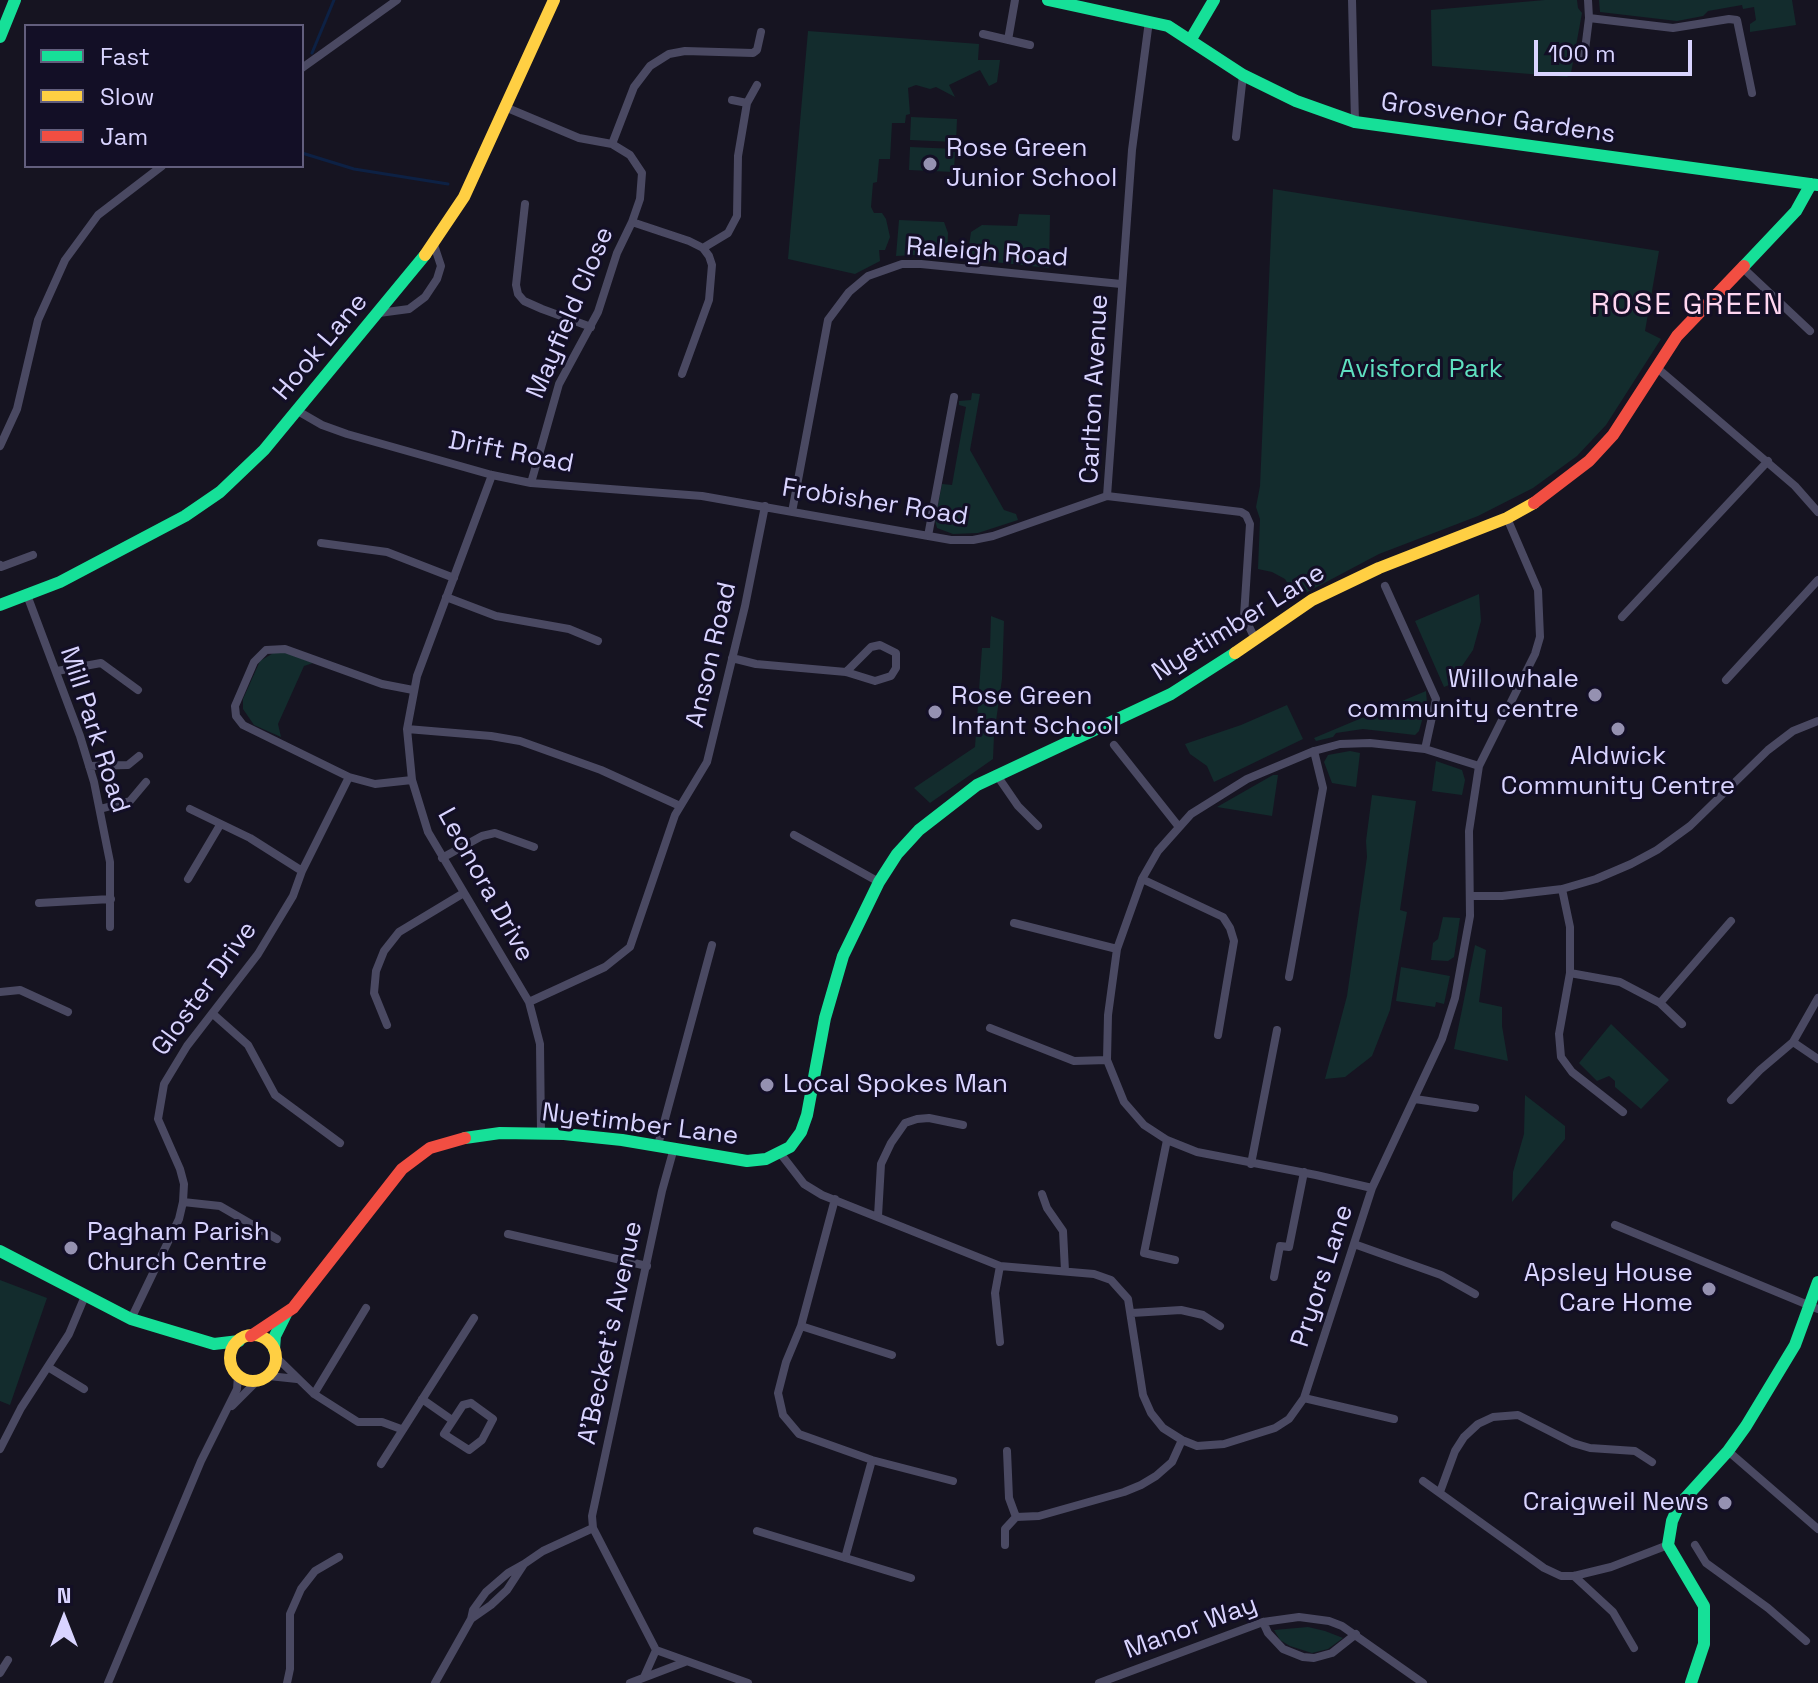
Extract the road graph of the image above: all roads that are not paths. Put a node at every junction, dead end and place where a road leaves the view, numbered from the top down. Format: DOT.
graph roads {
  1 [pos="15,0"];
  2 [pos="397,0"];
  3 [pos="554,0"];
  4 [pos="1015,0"];
  5 [pos="1048,0"];
  6 [pos="1214,0"];
  7 [pos="1352,0"];
  8 [pos="1588,0"];
  9 [pos="1589,18"];
  10 [pos="1149,21"];
  11 [pos="761,32"];
  12 [pos="983,34"];
  13 [pos="0,37"];
  14 [pos="1191,39"];
  15 [pos="1008,40"];
  16 [pos="1030,45"];
  17 [pos="1584,58"];
  18 [pos="304,67"];
  19 [pos="1243,75"];
  20 [pos="757,85"];
  21 [pos="1752,93"];
  22 [pos="732,100"];
  23 [pos="747,103"];
  24 [pos="505,107"];
  25 [pos="1355,122"];
  26 [pos="1236,137"];
  27 [pos="612,144"];
  28 [pos="159,168"];
  29 [pos="1815,185"];
  30 [pos="525,204"];
  31 [pos="632,222"];
  32 [pos="434,245"];
  33 [pos="703,248"];
  34 [pos="1744,269"];
  35 [pos="1121,284"];
  36 [pos="379,313"];
  37 [pos="591,327"];
  38 [pos="1810,331"];
  39 [pos="1656,367"];
  40 [pos="682,374"];
  41 [pos="954,397"];
  42 [pos="296,410"];
  43 [pos="0,446"];
  44 [pos="1768,461"];
  45 [pos="492,475"];
  46 [pos="531,483"];
  47 [pos="1107,496"];
  48 [pos="726,500"];
  49 [pos="765,506"];
  50 [pos="792,512"];
  51 [pos="1818,512"];
  52 [pos="1507,518"];
  53 [pos="928,536"];
  54 [pos="321,543"];
  55 [pos="33,555"];
  56 [pos="0,565"];
  57 [pos="454,578"];
  58 [pos="1818,580"];
  59 [pos="1385,586"];
  60 [pos="27,595"];
  61 [pos="446,597"];
  62 [pos="0,605"];
  63 [pos="1622,617"];
  64 [pos="1255,639"];
  65 [pos="598,641"];
  66 [pos="732,658"];
  67 [pos="57,671"];
  68 [pos="846,672"];
  69 [pos="1726,680"];
  70 [pos="138,690"];
  71 [pos="413,690"];
  72 [pos="1818,721"];
  73 [pos="407,729"];
  74 [pos="1114,745"];
  75 [pos="1425,749"];
  76 [pos="1314,751"];
  77 [pos="139,756"];
  78 [pos="89,766"];
  79 [pos="1479,766"];
  80 [pos="996,774"];
  81 [pos="349,777"];
  82 [pos="412,780"];
  83 [pos="146,782"];
  84 [pos="680,806"];
  85 [pos="100,809"];
  86 [pos="190,809"];
  87 [pos="220,825"];
  88 [pos="1038,826"];
  89 [pos="1179,827"];
  90 [pos="794,835"];
  91 [pos="534,847"];
  92 [pos="442,858"];
  93 [pos="302,871"];
  94 [pos="188,879"];
  95 [pos="1142,879"];
  96 [pos="879,882"];
  97 [pos="1562,889"];
  98 [pos="462,894"];
  99 [pos="1470,896"];
  100 [pos="111,899"];
  101 [pos="39,903"];
  102 [pos="1731,921"];
  103 [pos="1014,923"];
  104 [pos="110,927"];
  105 [pos="712,945"];
  106 [pos="1117,949"];
  107 [pos="1570,973"];
  108 [pos="1289,977"];
  109 [pos="0,992"];
  110 [pos="1818,998"];
  111 [pos="529,1002"];
  112 [pos="1660,1003"];
  113 [pos="68,1012"];
  114 [pos="213,1014"];
  115 [pos="1682,1024"];
  116 [pos="387,1025"];
  117 [pos="990,1028"];
  118 [pos="1277,1030"];
  119 [pos="1218,1035"];
  120 [pos="1793,1042"];
  121 [pos="1818,1059"];
  122 [pos="1107,1060"];
  123 [pos="1415,1099"];
  124 [pos="1731,1100"];
  125 [pos="1475,1108"];
  126 [pos="1623,1112"];
  127 [pos="963,1125"];
  128 [pos="541,1133"];
  129 [pos="1167,1140"];
  130 [pos="340,1143"];
  131 [pos="658,1145"];
  132 [pos="674,1148"];
  133 [pos="780,1153"];
  134 [pos="1251,1164"];
  135 [pos="1304,1172"];
  136 [pos="1372,1188"];
  137 [pos="1042,1194"];
  138 [pos="835,1199"];
  139 [pos="183,1202"];
  140 [pos="878,1216"];
  141 [pos="1615,1225"];
  142 [pos="508,1234"];
  143 [pos="277,1239"];
  144 [pos="1354,1244"];
  145 [pos="0,1251"];
  146 [pos="1175,1260"];
  147 [pos="647,1266"];
  148 [pos="1000,1266"];
  149 [pos="1065,1271"];
  150 [pos="1274,1277"];
  151 [pos="1818,1282"];
  152 [pos="1475,1294"];
  153 [pos="85,1296"];
  154 [pos="1814,1307"];
  155 [pos="366,1308"];
  156 [pos="1132,1313"];
  157 [pos="286,1314"];
  158 [pos="474,1318"];
  159 [pos="131,1319"];
  160 [pos="801,1326"];
  161 [pos="1220,1326"];
  162 [pos="245,1338"];
  163 [pos="1000,1342"];
  164 [pos="214,1344"];
  165 [pos="274,1352"];
  166 [pos="892,1355"];
  167 [pos="230,1358"];
  168 [pos="48,1367"];
  169 [pos="238,1376"];
  170 [pos="263,1378"];
  171 [pos="297,1379"];
  172 [pos="84,1389"];
  173 [pos="314,1394"];
  174 [pos="1304,1398"];
  175 [pos="422,1399"];
  176 [pos="226,1413"];
  177 [pos="1394,1419"];
  178 [pos="452,1420"];
  179 [pos="401,1429"];
  180 [pos="1182,1440"];
  181 [pos="0,1449"];
  182 [pos="1007,1451"];
  183 [pos="1728,1451"];
  184 [pos="872,1460"];
  185 [pos="1652,1462"];
  186 [pos="381,1464"];
  187 [pos="953,1481"];
  188 [pos="1423,1481"];
  189 [pos="1440,1492"];
  190 [pos="1016,1517"];
  191 [pos="593,1528"];
  192 [pos="1818,1529"];
  193 [pos="757,1531"];
  194 [pos="1005,1545"];
  195 [pos="1668,1545"];
  196 [pos="1695,1545"];
  197 [pos="339,1557"];
  198 [pos="845,1558"];
  199 [pos="1574,1576"];
  200 [pos="911,1578"];
  201 [pos="1263,1622"];
  202 [pos="1356,1634"];
  203 [pos="1806,1641"];
  204 [pos="1634,1648"];
  205 [pos="656,1650"];
  206 [pos="8,1660"];
  207 [pos="685,1662"];
  208 [pos="0,1673"];
  209 [pos="644,1677"];
  210 [pos="1694,1682"];
  211 [pos="108,1683"];
  212 [pos="287,1683"];
  213 [pos="435,1683"];
  214 [pos="630,1683"];
  215 [pos="748,1683"];
  216 [pos="1099,1683"];
  217 [pos="1423,1683"];
  1 -- 13 [label="street"];
  2 -- 18 [label="street"];
  3 -- 24 [label="street, Hook Lane"];
  4 -- 15 [label="street"];
  5 -- 10 [label="street, Grosvenor Gardens"];
  6 -- 14 [label="street"];
  7 -- 25 [label="street"];
  8 -- 9 [label="street"];
  9 -- 17 [label="street"];
  9 -- 21 [label="street"];
  10 -- 14 [label="street, Grosvenor Gardens"];
  10 -- 35 [label="street, Carlton Avenue"];
  11 -- 27 [label="street"];
  12 -- 15 [label="street"];
  14 -- 19 [label="street, Grosvenor Gardens"];
  15 -- 16 [label="street"];
  19 -- 25 [label="street, Grosvenor Gardens"];
  19 -- 26 [label="street"];
  20 -- 23 [label="street"];
  22 -- 23 [label="street"];
  23 -- 33 [label="street"];
  24 -- 27 [label="street"];
  24 -- 32 [label="street, Hook Lane"];
  25 -- 29 [label="street, Grosvenor Gardens"];
  27 -- 31 [label="street"];
  28 -- 43 [label="street"];
  29 -- 34 [label="street, Nyetimber Lane"];
  30 -- 37 [label="street"];
  31 -- 33 [label="street, Mayfield Close"];
  31 -- 37 [label="street, Mayfield Close"];
  32 -- 36 [label="street, Hook Lane"];
  32 -- 36 [label="street"];
  33 -- 40 [label="street"];
  34 -- 38 [label="street"];
  34 -- 39 [label="street, Nyetimber Lane"];
  35 -- 47 [label="street, Carlton Avenue"];
  35 -- 50 [label="street, Raleigh Road"];
  36 -- 42 [label="street, Hook Lane"];
  37 -- 46 [label="street, Mayfield Close"];
  39 -- 44 [label="street"];
  39 -- 52 [label="street, Nyetimber Lane"];
  41 -- 53 [label="street"];
  42 -- 45 [label="street, Drift Road"];
  42 -- 60 [label="street, Hook Lane"];
  44 -- 51 [label="street"];
  44 -- 63 [label="street"];
  45 -- 46 [label="street, Drift Road"];
  45 -- 57 [label="street, Leonora Drive"];
  46 -- 48 [label="street, Drift Road"];
  47 -- 53 [label="street, Frobisher Road"];
  47 -- 64 [label="street, Carlton Avenue"];
  48 -- 49 [label="street, Frobisher Road"];
  49 -- 50 [label="street, Frobisher Road"];
  49 -- 66 [label="street, Anson Road"];
  50 -- 53 [label="street, Frobisher Road"];
  52 -- 64 [label="street, Nyetimber Lane"];
  52 -- 79 [label="street, Pryors Lane"];
  54 -- 57 [label="street"];
  55 -- 56 [label="street"];
  57 -- 61 [label="street, Leonora Drive"];
  58 -- 69 [label="street"];
  59 -- 75 [label="street"];
  60 -- 62 [label="street, Hook Lane"];
  60 -- 67 [label="street, Mill Park Road"];
  61 -- 65 [label="street"];
  61 -- 71 [label="street, Leonora Drive"];
  64 -- 80 [label="street, Nyetimber Lane"];
  66 -- 68 [label="street"];
  66 -- 84 [label="street, Anson Road"];
  67 -- 70 [label="street"];
  67 -- 78 [label="street, Mill Park Road"];
  68 -- 68 [label="street"];
  71 -- 73 [label="street, Leonora Drive"];
  71 -- 81 [label="street"];
  72 -- 97 [label="street"];
  73 -- 82 [label="street, Leonora Drive"];
  73 -- 84 [label="street"];
  74 -- 89 [label="street"];
  75 -- 76 [label="street"];
  75 -- 79 [label="street"];
  76 -- 89 [label="street"];
  76 -- 108 [label="street"];
  77 -- 78 [label="street"];
  78 -- 85 [label="street, Mill Park Road"];
  79 -- 99 [label="street, Pryors Lane"];
  80 -- 88 [label="street"];
  80 -- 96 [label="street, Nyetimber Lane"];
  81 -- 82 [label="street"];
  81 -- 93 [label="street, Gloster Drive"];
  82 -- 92 [label="street, Leonora Drive"];
  83 -- 85 [label="street"];
  84 -- 111 [label="street, Anson Road"];
  85 -- 100 [label="street, Mill Park Road"];
  86 -- 87 [label="street"];
  87 -- 93 [label="street"];
  87 -- 94 [label="street"];
  89 -- 95 [label="street"];
  90 -- 96 [label="street"];
  91 -- 92 [label="street"];
  92 -- 98 [label="street, Leonora Drive"];
  93 -- 114 [label="street, Gloster Drive"];
  95 -- 106 [label="street"];
  95 -- 119 [label="street"];
  96 -- 133 [label="street, Nyetimber Lane"];
  97 -- 99 [label="street"];
  97 -- 107 [label="street"];
  98 -- 111 [label="street, Leonora Drive"];
  98 -- 116 [label="street"];
  99 -- 123 [label="street, Pryors Lane"];
  100 -- 101 [label="street"];
  100 -- 104 [label="street, Mill Park Road"];
  102 -- 112 [label="street"];
  103 -- 106 [label="street"];
  105 -- 131 [label="street"];
  106 -- 122 [label="street"];
  107 -- 112 [label="street"];
  107 -- 126 [label="street"];
  109 -- 113 [label="street"];
  110 -- 120 [label="street"];
  111 -- 128 [label="street, Leonora Drive"];
  112 -- 115 [label="street"];
  114 -- 130 [label="street"];
  114 -- 139 [label="street, Gloster Drive"];
  117 -- 122 [label="street"];
  118 -- 134 [label="street"];
  120 -- 121 [label="street"];
  120 -- 124 [label="street"];
  122 -- 129 [label="street"];
  123 -- 125 [label="street"];
  123 -- 136 [label="street, Pryors Lane"];
  127 -- 140 [label="street"];
  128 -- 131 [label="street, Nyetimber Lane"];
  128 -- 157 [label="street, Nyetimber Lane"];
  129 -- 134 [label="street"];
  129 -- 146 [label="street"];
  131 -- 132 [label="street, Nyetimber Lane"];
  132 -- 133 [label="street, Nyetimber Lane"];
  132 -- 147 [label="street, A'Becket's Avenue"];
  133 -- 138 [label="street"];
  134 -- 135 [label="street"];
  135 -- 136 [label="street"];
  135 -- 150 [label="street"];
  136 -- 144 [label="street, Pryors Lane"];
  137 -- 149 [label="street"];
  138 -- 140 [label="street"];
  138 -- 160 [label="street"];
  139 -- 143 [label="street"];
  139 -- 159 [label="street, Gloster Drive"];
  140 -- 148 [label="street"];
  141 -- 154 [label="street"];
  142 -- 147 [label="street"];
  144 -- 152 [label="street"];
  144 -- 174 [label="street, Pryors Lane"];
  145 -- 153 [label="street, Nyetimber Lane"];
  147 -- 191 [label="street, A'Becket's Avenue"];
  148 -- 149 [label="street"];
  148 -- 163 [label="street"];
  149 -- 156 [label="street"];
  151 -- 154 [label="street"];
  153 -- 159 [label="street, Nyetimber Lane"];
  153 -- 168 [label="street"];
  154 -- 183 [label="street"];
  155 -- 173 [label="street"];
  156 -- 161 [label="street"];
  156 -- 180 [label="street"];
  157 -- 162 [label="street, Nyetimber Lane"];
  157 -- 165 [label="street, Nyetimber Lane"];
  158 -- 175 [label="street"];
  159 -- 164 [label="street, Nyetimber Lane"];
  160 -- 166 [label="street"];
  160 -- 184 [label="street"];
  162 -- 164 [label="street, Nyetimber Lane"];
  162 -- 165 [label="street"];
  162 -- 167 [label="street"];
  164 -- 167 [label="street, Nyetimber Lane"];
  165 -- 170 [label="street"];
  165 -- 171 [label="street"];
  167 -- 169 [label="street"];
  168 -- 172 [label="street"];
  168 -- 181 [label="street"];
  169 -- 170 [label="street"];
  169 -- 176 [label="street"];
  170 -- 171 [label="street"];
  170 -- 176 [label="street"];
  171 -- 173 [label="street"];
  173 -- 179 [label="street"];
  174 -- 177 [label="street"];
  174 -- 180 [label="street, Pryors Lane"];
  175 -- 178 [label="street"];
  175 -- 179 [label="street"];
  176 -- 211 [label="street"];
  178 -- 178 [label="street"];
  179 -- 186 [label="street"];
  180 -- 190 [label="street"];
  182 -- 190 [label="street"];
  183 -- 192 [label="street"];
  183 -- 195 [label="street"];
  184 -- 187 [label="street"];
  184 -- 198 [label="street"];
  185 -- 189 [label="street"];
  188 -- 189 [label="street"];
  189 -- 199 [label="street"];
  190 -- 194 [label="street"];
  191 -- 205 [label="street"];
  191 -- 213 [label="street"];
  193 -- 198 [label="street"];
  195 -- 199 [label="street"];
  195 -- 210 [label="street"];
  196 -- 203 [label="street"];
  197 -- 212 [label="street"];
  198 -- 200 [label="street"];
  199 -- 204 [label="street"];
  201 -- 202 [label="street, Manor Way"];
  201 -- 202 [label="street"];
  201 -- 216 [label="street, Manor Way"];
  202 -- 217 [label="street, Manor Way"];
  205 -- 207 [label="street"];
  205 -- 209 [label="street"];
  206 -- 208 [label="street"];
  207 -- 209 [label="street"];
  207 -- 215 [label="street"];
  209 -- 214 [label="street"];
}
